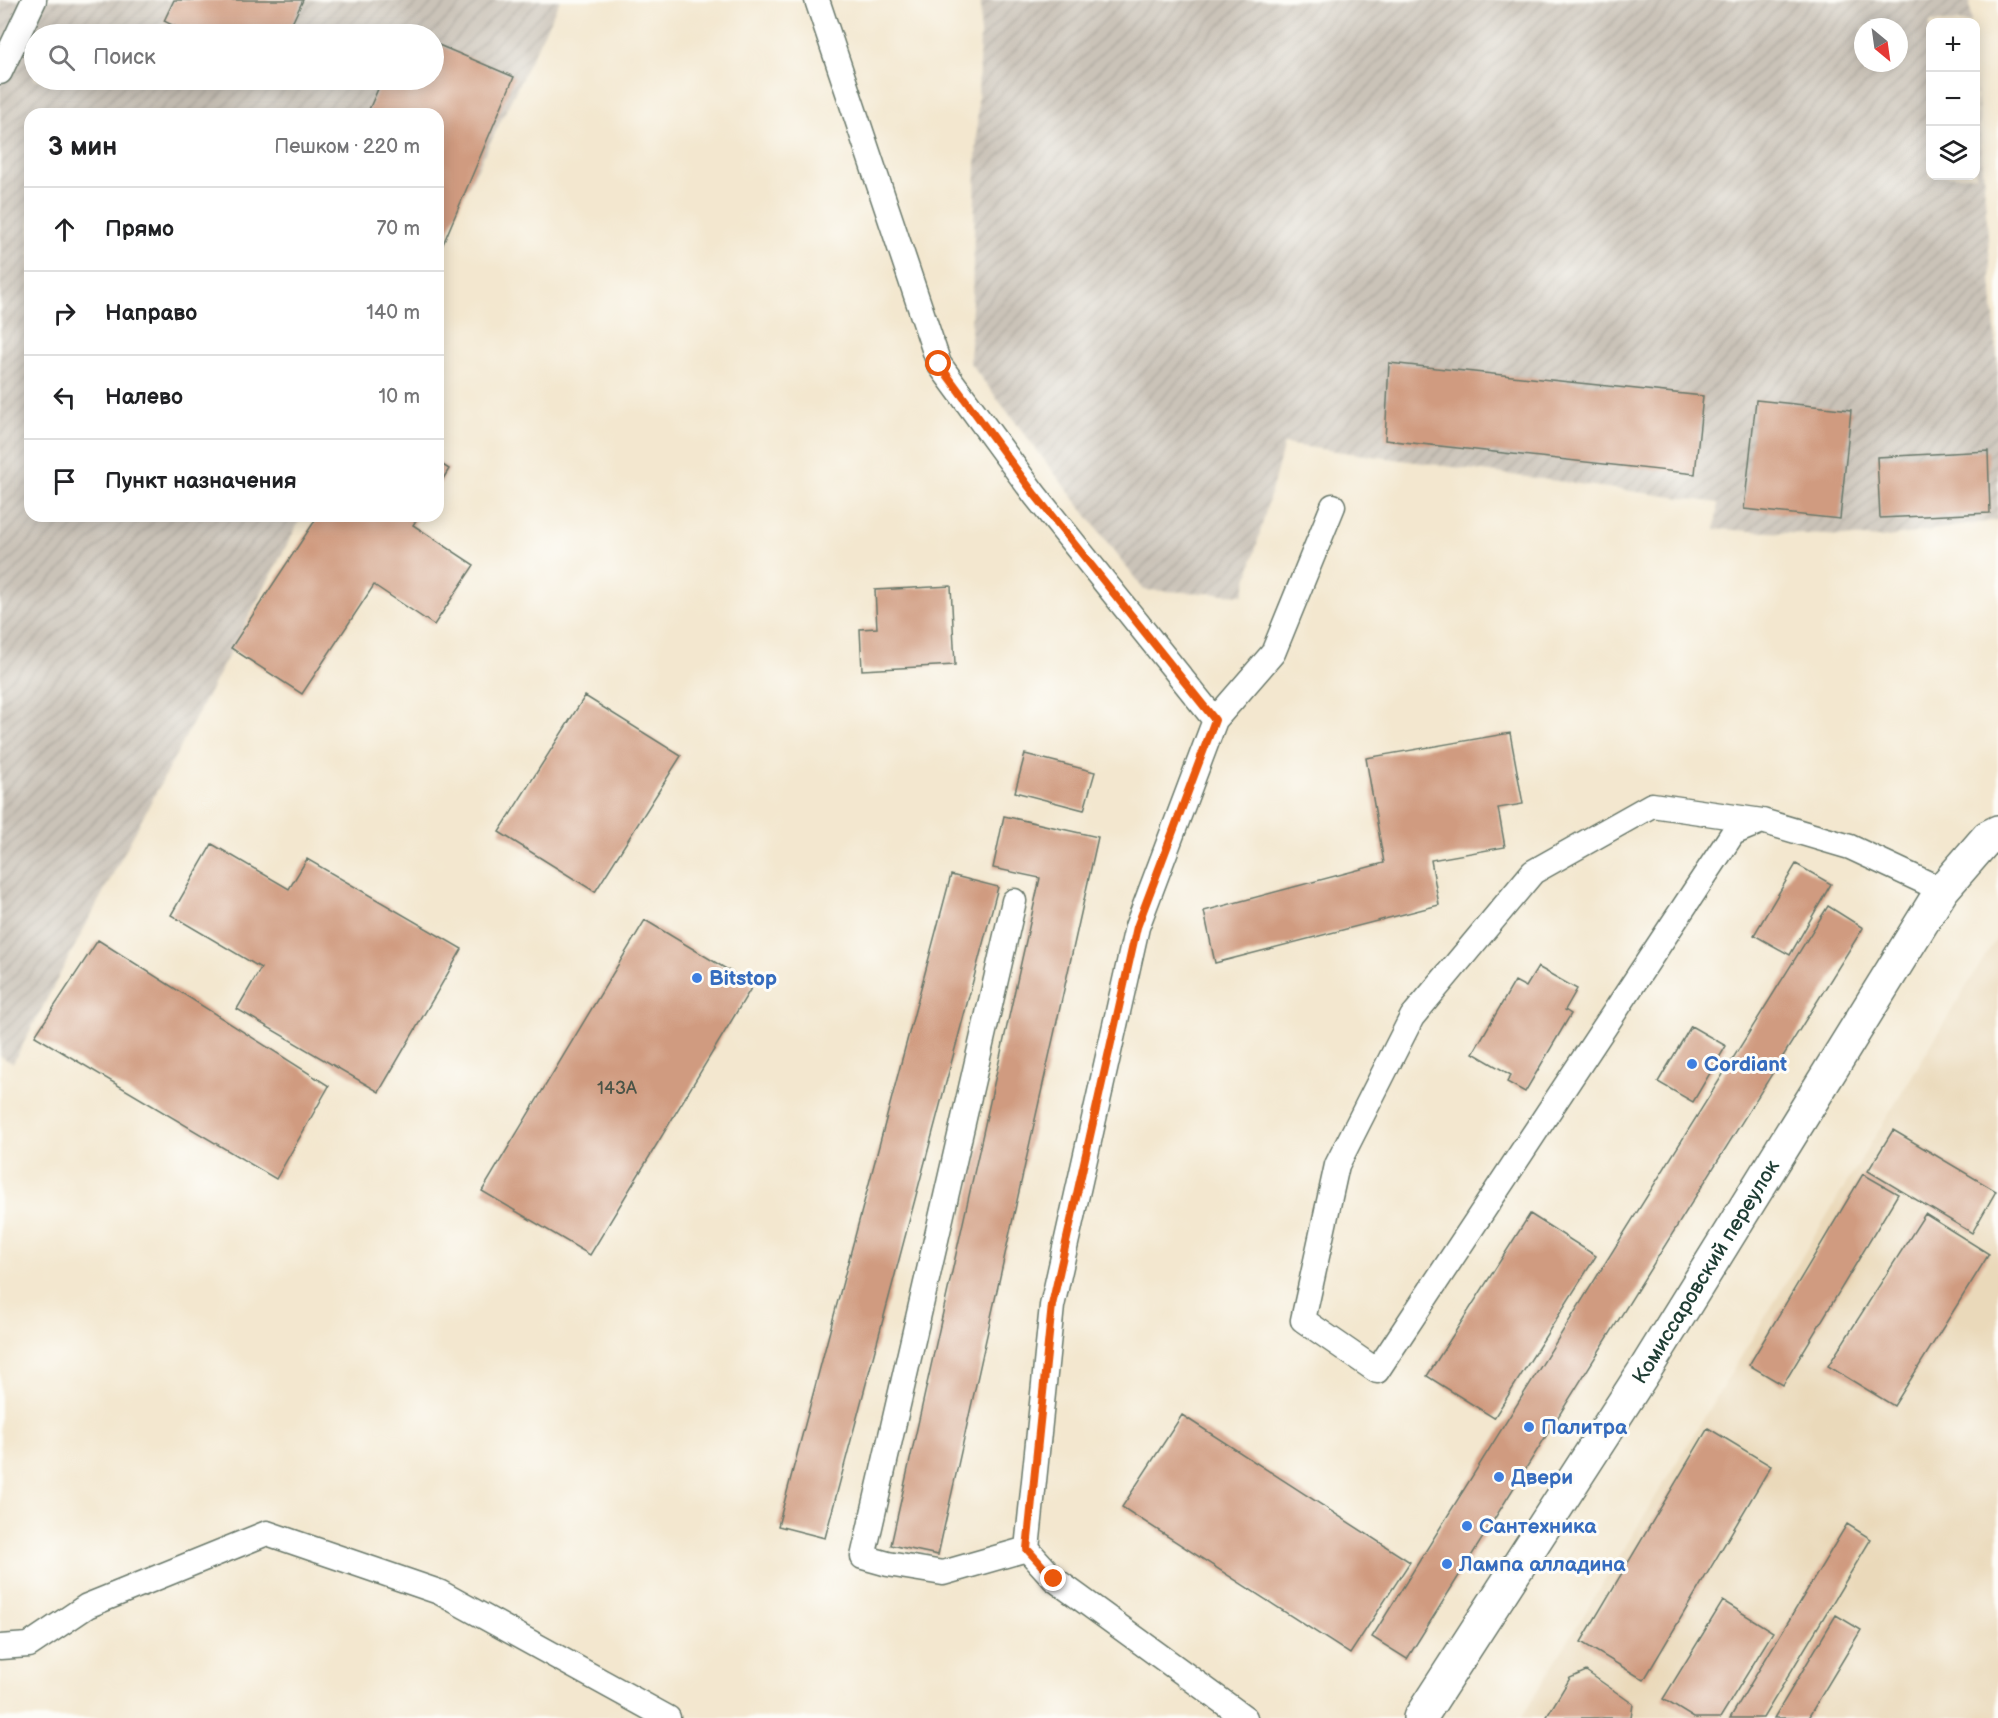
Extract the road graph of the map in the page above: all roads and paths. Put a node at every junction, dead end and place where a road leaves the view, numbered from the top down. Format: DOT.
graph roads {
  1 [pos="34,0"];
  2 [pos="817,0"];
  3 [pos="0,72"];
  4 [pos="1333,506"];
  5 [pos="1215,720"];
  6 [pos="1762,821"];
  7 [pos="1998,832"];
  8 [pos="1942,890"];
  9 [pos="1014,901"];
  10 [pos="1027,1549"];
  11 [pos="0,1647"];
  12 [pos="668,1718"];
  13 [pos="1245,1718"];
  14 [pos="1420,1718"];
  1 -- 3 [label="lane"];
  2 -- 5 [label="lane"];
  4 -- 5 [label="lane"];
  5 -- 10 [label="lane"];
  6 -- 6 [label="lane"];
  6 -- 8 [label="lane"];
  7 -- 8 [label="main road, Комиссаровский переулок"];
  8 -- 14 [label="main road, Комиссаровский переулок"];
  9 -- 10 [label="lane"];
  10 -- 13 [label="lane"];
  11 -- 12 [label="lane"];
}
